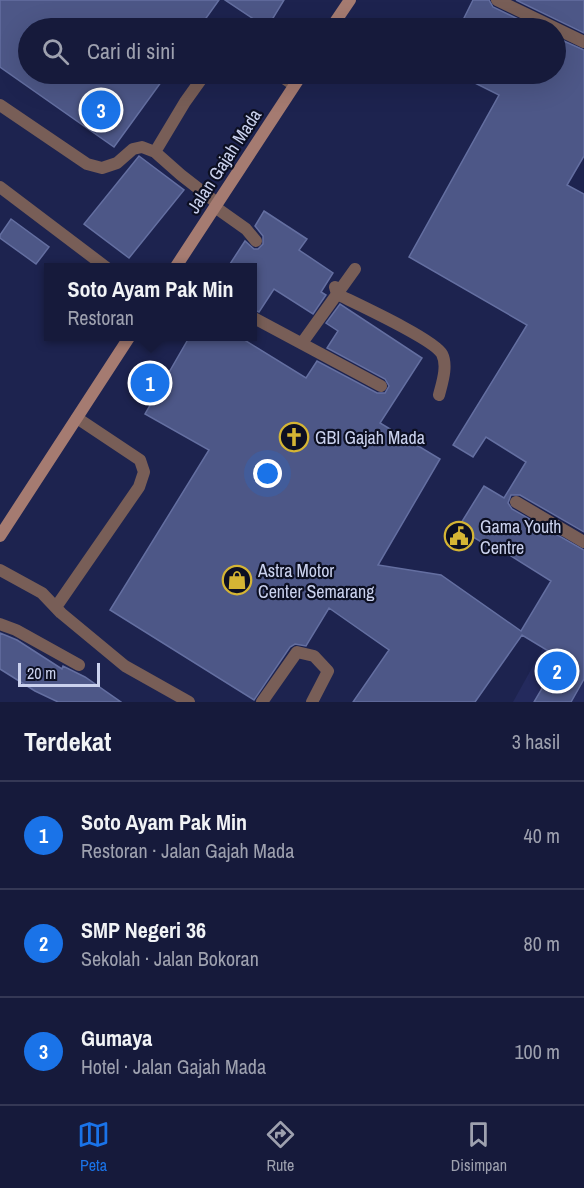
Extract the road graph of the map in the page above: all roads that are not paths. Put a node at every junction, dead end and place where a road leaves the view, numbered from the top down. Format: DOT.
graph roads {
  1 [pos="350,0"];
  2 [pos="497,0"];
  3 [pos="338,18"];
  4 [pos="534,18"];
  5 [pos="566,33"];
  6 [pos="584,42"];
  7 [pos="198,84"];
  8 [pos="294,85"];
  9 [pos="0,105"];
  10 [pos="155,152"];
  11 [pos="0,186"];
  12 [pos="216,205"];
  13 [pos="256,241"];
  14 [pos="102,263"];
  15 [pos="178,263"];
  16 [pos="355,269"];
  17 [pos="336,291"];
  18 [pos="257,320"];
  19 [pos="127,341"];
  20 [pos="302,343"];
  21 [pos="381,386"];
  22 [pos="439,395"];
  23 [pos="77,418"];
  24 [pos="516,502"];
  25 [pos="0,536"];
  26 [pos="584,542"];
  27 [pos="0,570"];
  28 [pos="56,607"];
  29 [pos="0,624"];
  30 [pos="79,665"];
  31 [pos="189,702"];
  32 [pos="262,702"];
  33 [pos="312,702"];
  1 -- 3 [label="main road"];
  2 -- 4 [label="street"];
  5 -- 6 [label="street"];
  7 -- 10 [label="street"];
  8 -- 12 [label="main road, Jalan Gajah Mada"];
  9 -- 10 [label="street"];
  10 -- 12 [label="street"];
  11 -- 14 [label="street"];
  12 -- 13 [label="street"];
  12 -- 15 [label="main road, Jalan Gajah Mada"];
  16 -- 17 [label="street"];
  17 -- 20 [label="street"];
  17 -- 22 [label="street"];
  18 -- 20 [label="street"];
  19 -- 23 [label="main road"];
  20 -- 21 [label="street"];
  23 -- 25 [label="main road"];
  23 -- 28 [label="street"];
  24 -- 26 [label="street"];
  27 -- 28 [label="street"];
  28 -- 31 [label="street"];
  29 -- 30 [label="street"];
  32 -- 33 [label="street"];
}
